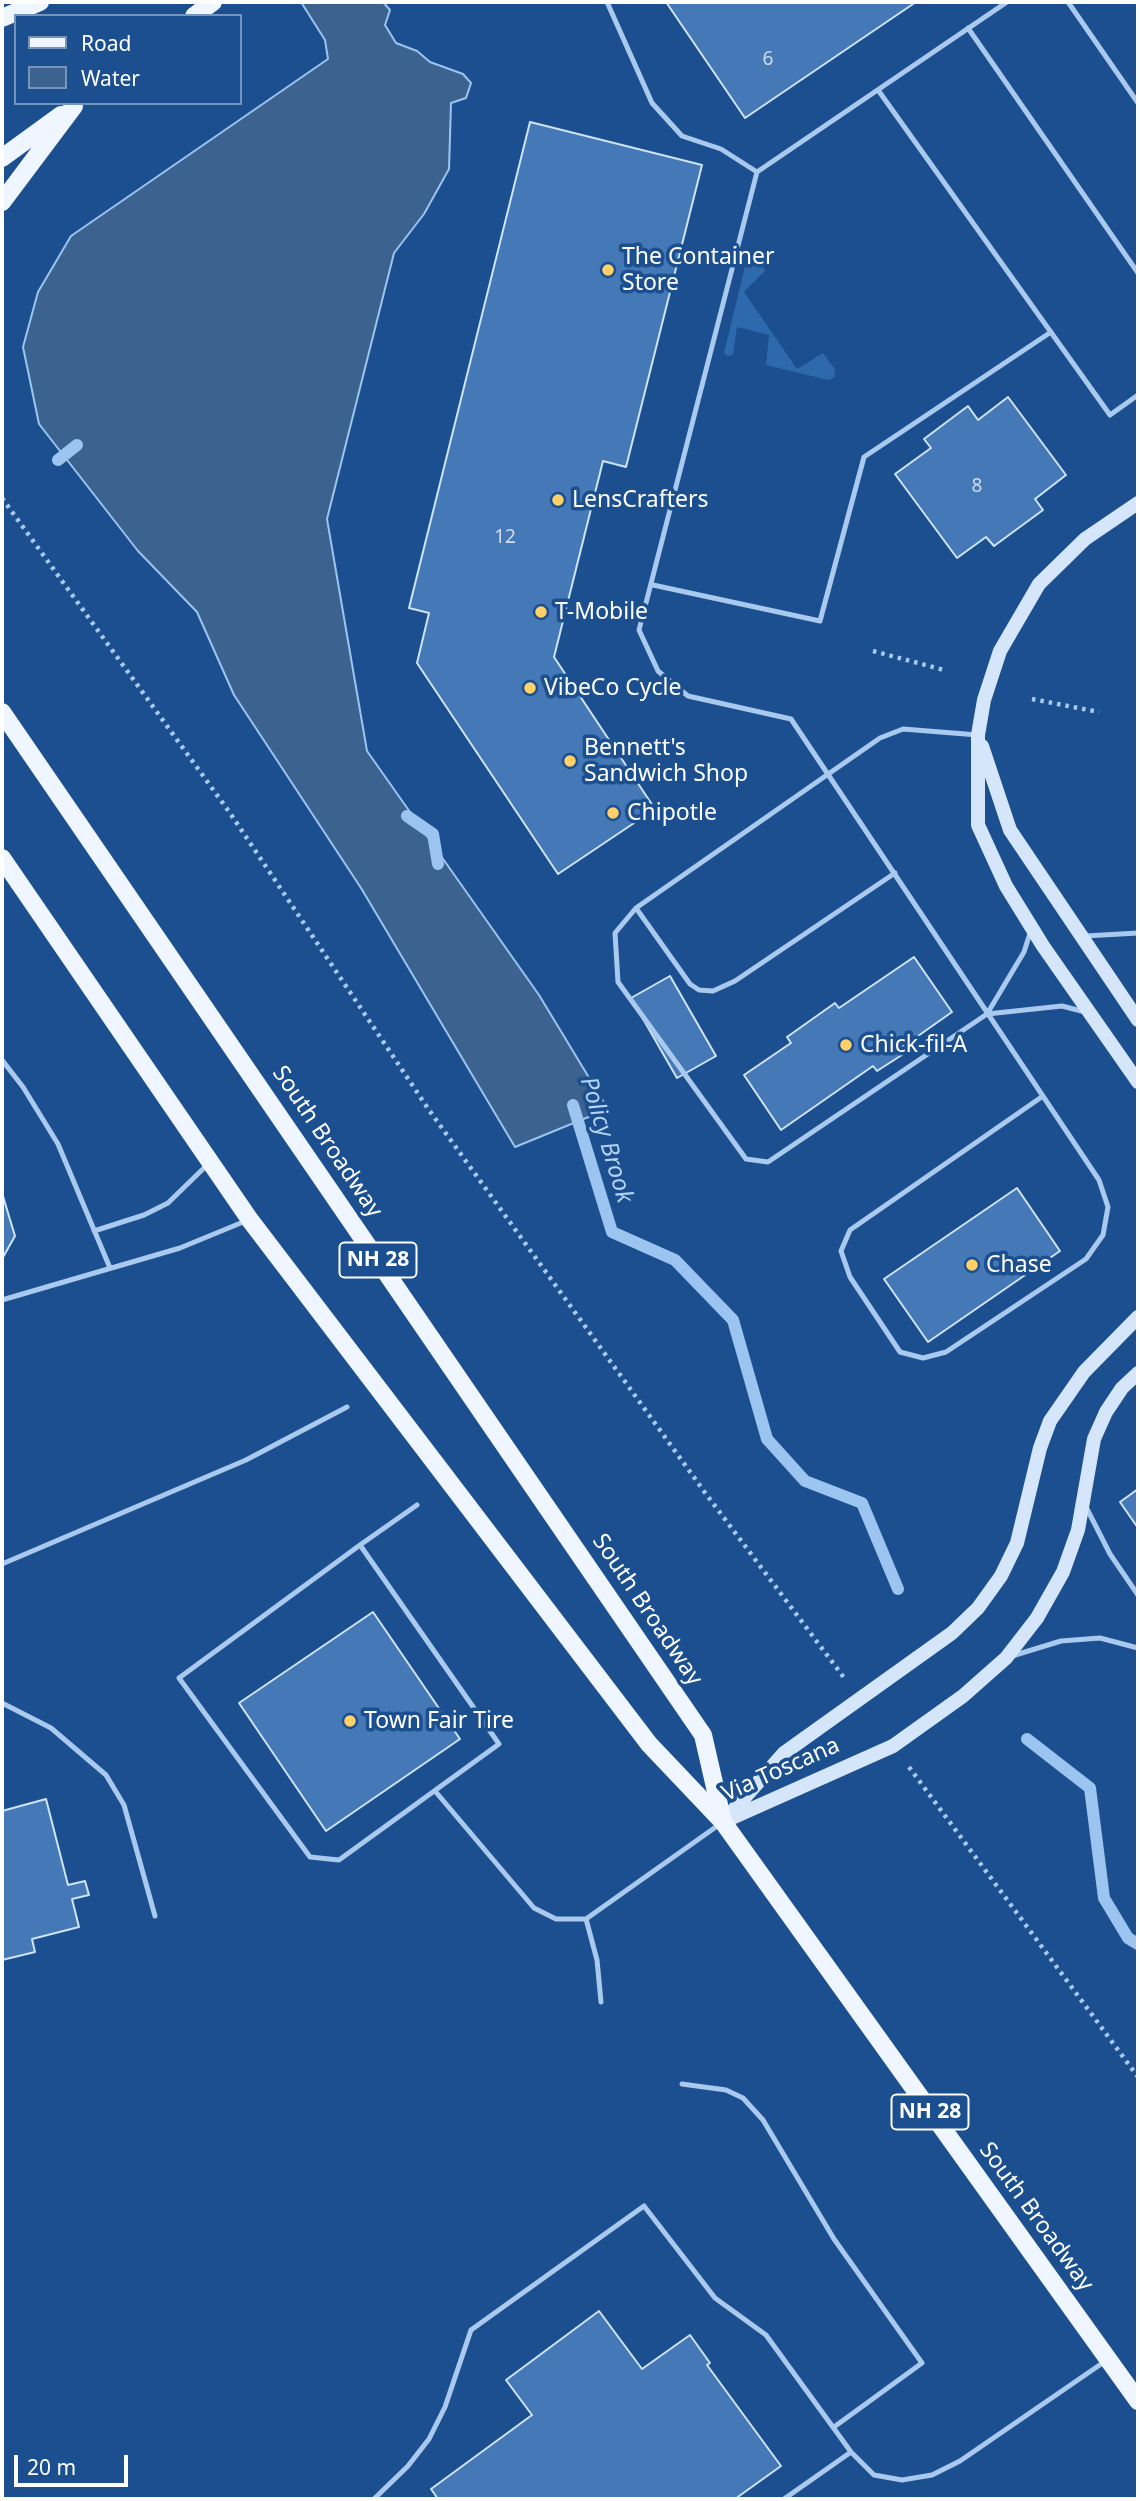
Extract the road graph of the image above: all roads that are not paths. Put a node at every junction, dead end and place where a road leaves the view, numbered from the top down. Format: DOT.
graph roads {
  1 [pos="40,2"];
  2 [pos="213,2"];
  3 [pos="607,2"];
  4 [pos="1007,2"];
  5 [pos="1068,2"];
  6 [pos="25,14"];
  7 [pos="197,14"];
  8 [pos="2,18"];
  9 [pos="968,28"];
  10 [pos="878,90"];
  11 [pos="1138,103"];
  12 [pos="74,105"];
  13 [pos="74,105"];
  14 [pos="2,158"];
  15 [pos="757,172"];
  16 [pos="2,202"];
  17 [pos="1138,274"];
  18 [pos="1051,332"];
  19 [pos="1138,395"];
  20 [pos="1138,503"];
  21 [pos="653,585"];
  22 [pos="2,712"];
  23 [pos="978,735"];
  24 [pos="827,775"];
  25 [pos="2,858"];
  26 [pos="895,873"];
  27 [pos="636,908"];
  28 [pos="1032,927"];
  29 [pos="1138,933"];
  30 [pos="1082,936"];
  31 [pos="1088,1012"];
  32 [pos="987,1014"];
  33 [pos="1138,1020"];
  34 [pos="2,1060"];
  35 [pos="1138,1082"];
  36 [pos="1043,1096"];
  37 [pos="209,1161"];
  38 [pos="250,1220"];
  39 [pos="94,1230"];
  40 [pos="110,1268"];
  41 [pos="2,1300"];
  42 [pos="1138,1317"];
  43 [pos="1138,1373"];
  44 [pos="347,1407"];
  45 [pos="1084,1503"];
  46 [pos="417,1505"];
  47 [pos="360,1545"];
  48 [pos="2,1564"];
  49 [pos="1138,1595"];
  50 [pos="1138,1648"];
  51 [pos="1006,1658"];
  52 [pos="2,1703"];
  53 [pos="435,1791"];
  54 [pos="723,1822"];
  55 [pos="155,1916"];
  56 [pos="586,1919"];
  57 [pos="601,2002"];
  58 [pos="682,2084"];
  59 [pos="1108,2359"];
  60 [pos="1138,2401"];
  61 [pos="834,2427"];
  62 [pos="851,2452"];
  63 [pos="375,2499"];
  64 [pos="784,2499"];
  1 -- 6 [label="main road"];
  1 -- 8 [label="main road"];
  2 -- 7 [label="main road"];
  3 -- 15 [label="lane"];
  4 -- 9 [label="lane"];
  5 -- 11 [label="lane"];
  9 -- 10 [label="lane"];
  9 -- 17 [label="lane"];
  10 -- 15 [label="lane"];
  10 -- 18 [label="lane"];
  12 -- 14 [label="main road"];
  13 -- 16 [label="main road"];
  15 -- 21 [label="lane"];
  18 -- 19 [label="lane"];
  18 -- 21 [label="lane"];
  20 -- 23 [label="main road"];
  21 -- 24 [label="lane"];
  22 -- 54 [label="main road, South Broadway / NH 28"];
  23 -- 24 [label="lane"];
  23 -- 28 [label="main road"];
  23 -- 30 [label="main road"];
  24 -- 26 [label="lane"];
  24 -- 27 [label="lane"];
  25 -- 37 [label="main road, South Broadway / NH 28"];
  26 -- 27 [label="lane"];
  26 -- 32 [label="lane"];
  27 -- 32 [label="lane"];
  28 -- 31 [label="main road"];
  28 -- 32 [label="lane"];
  29 -- 30 [label="lane"];
  30 -- 33 [label="main road"];
  31 -- 32 [label="lane"];
  31 -- 35 [label="main road"];
  32 -- 36 [label="lane"];
  34 -- 39 [label="lane"];
  36 -- 36 [label="lane"];
  37 -- 38 [label="main road, South Broadway / NH 28"];
  37 -- 39 [label="lane"];
  38 -- 40 [label="lane"];
  38 -- 54 [label="main road, South Broadway / NH 28"];
  39 -- 40 [label="lane"];
  40 -- 41 [label="lane"];
  42 -- 54 [label="main road, Via Toscana"];
  43 -- 45 [label="main road, Via Toscana"];
  44 -- 48 [label="lane"];
  45 -- 49 [label="lane"];
  45 -- 51 [label="main road, Via Toscana"];
  46 -- 47 [label="lane"];
  47 -- 53 [label="lane"];
  47 -- 53 [label="lane"];
  50 -- 51 [label="lane"];
  51 -- 54 [label="main road, Via Toscana"];
  52 -- 55 [label="lane"];
  53 -- 56 [label="lane"];
  54 -- 56 [label="lane"];
  54 -- 59 [label="main road, South Broadway / NH 28"];
  56 -- 57 [label="lane"];
  58 -- 61 [label="lane"];
  59 -- 60 [label="main road, South Broadway / NH 28"];
  59 -- 62 [label="lane"];
  61 -- 62 [label="lane"];
  61 -- 63 [label="lane"];
  62 -- 64 [label="lane"];
}
